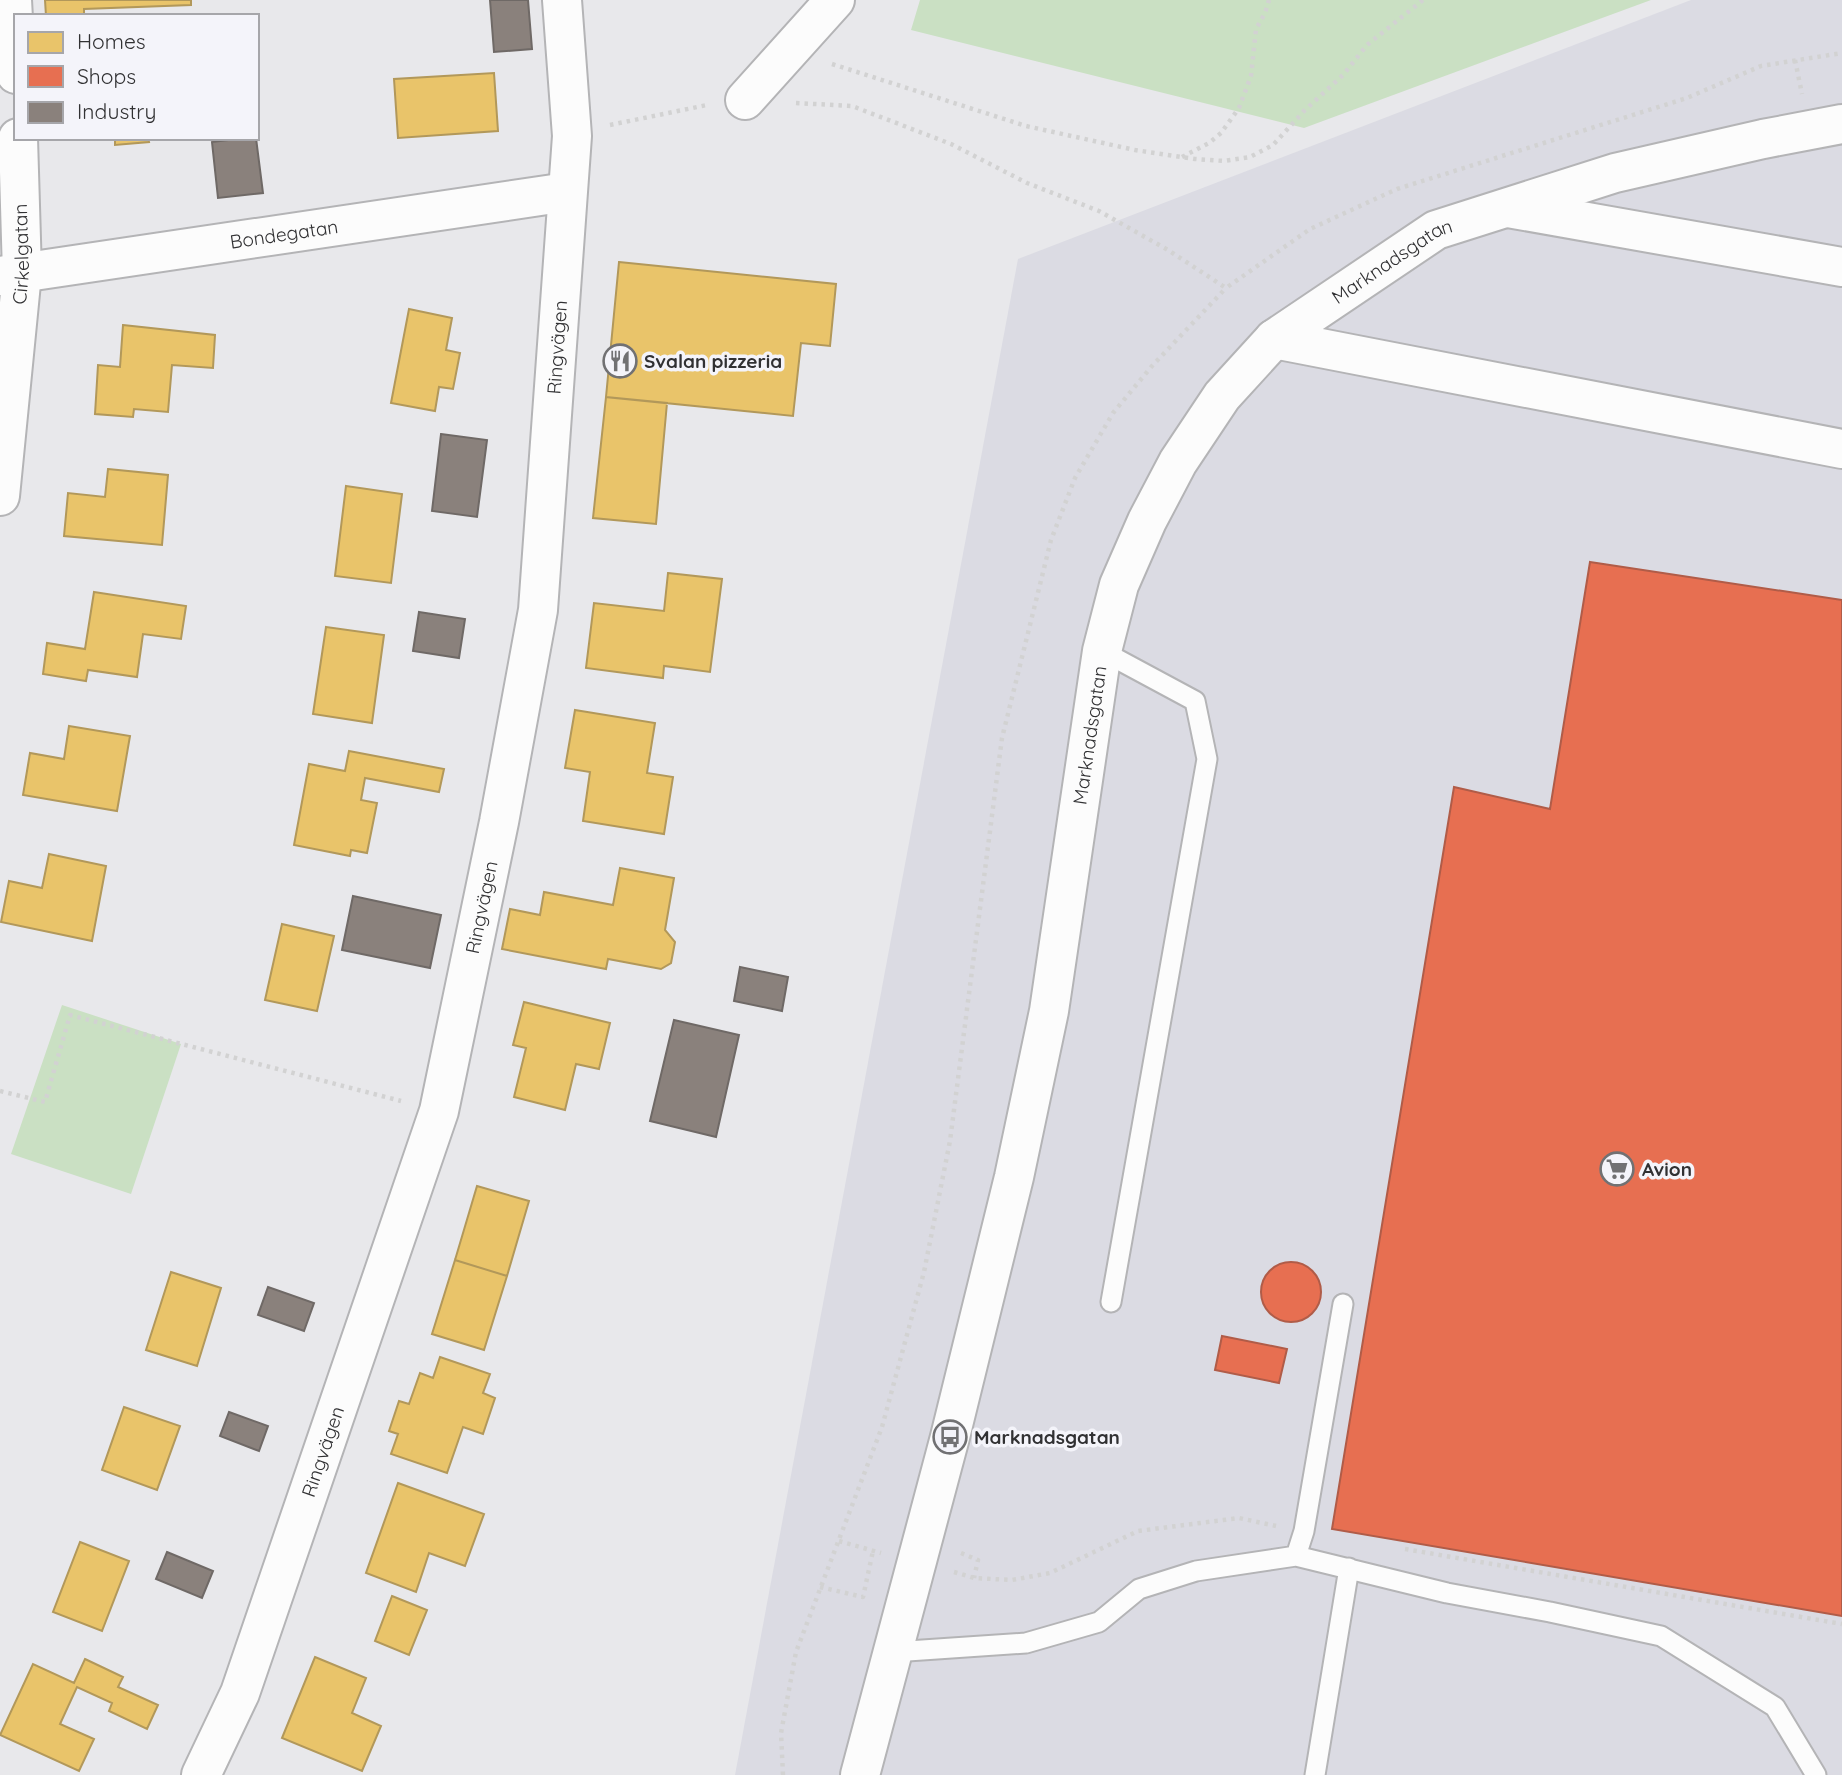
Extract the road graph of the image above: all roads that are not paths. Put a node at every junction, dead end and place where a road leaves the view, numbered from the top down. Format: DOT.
graph roads {
  1 [pos="12,0"];
  2 [pos="562,0"];
  3 [pos="835,0"];
  4 [pos="14,37"];
  5 [pos="745,100"];
  6 [pos="1842,124"];
  7 [pos="18,140"];
  8 [pos="567,192"];
  9 [pos="1502,207"];
  10 [pos="1842,267"];
  11 [pos="11,275"];
  12 [pos="1274,339"];
  13 [pos="1842,449"];
  14 [pos="0,496"];
  15 [pos="1102,651"];
  16 [pos="1111,1302"];
  17 [pos="1343,1304"];
  18 [pos="1296,1556"];
  19 [pos="1349,1568"];
  20 [pos="893,1652"];
  21 [pos="861,1774"];
  22 [pos="201,1775"];
  23 [pos="1315,1775"];
  24 [pos="1816,1775"];
  1 -- 4 [label="street"];
  2 -- 8 [label="street, Ringvägen"];
  3 -- 5 [label="street"];
  6 -- 9 [label="street, Marknadsgatan"];
  7 -- 11 [label="street, Cirkelgatan"];
  8 -- 11 [label="street, Bondegatan"];
  8 -- 22 [label="street, Ringvägen"];
  9 -- 10 [label="street"];
  9 -- 12 [label="street, Marknadsgatan"];
  11 -- 14 [label="street, Cirkelgatan"];
  12 -- 13 [label="street"];
  12 -- 15 [label="street, Marknadsgatan"];
  15 -- 16 [label="lane"];
  15 -- 20 [label="street, Marknadsgatan"];
  17 -- 18 [label="lane"];
  18 -- 19 [label="lane"];
  18 -- 20 [label="lane"];
  19 -- 23 [label="lane"];
  19 -- 24 [label="lane"];
  20 -- 21 [label="street, Marknadsgatan"];
}
